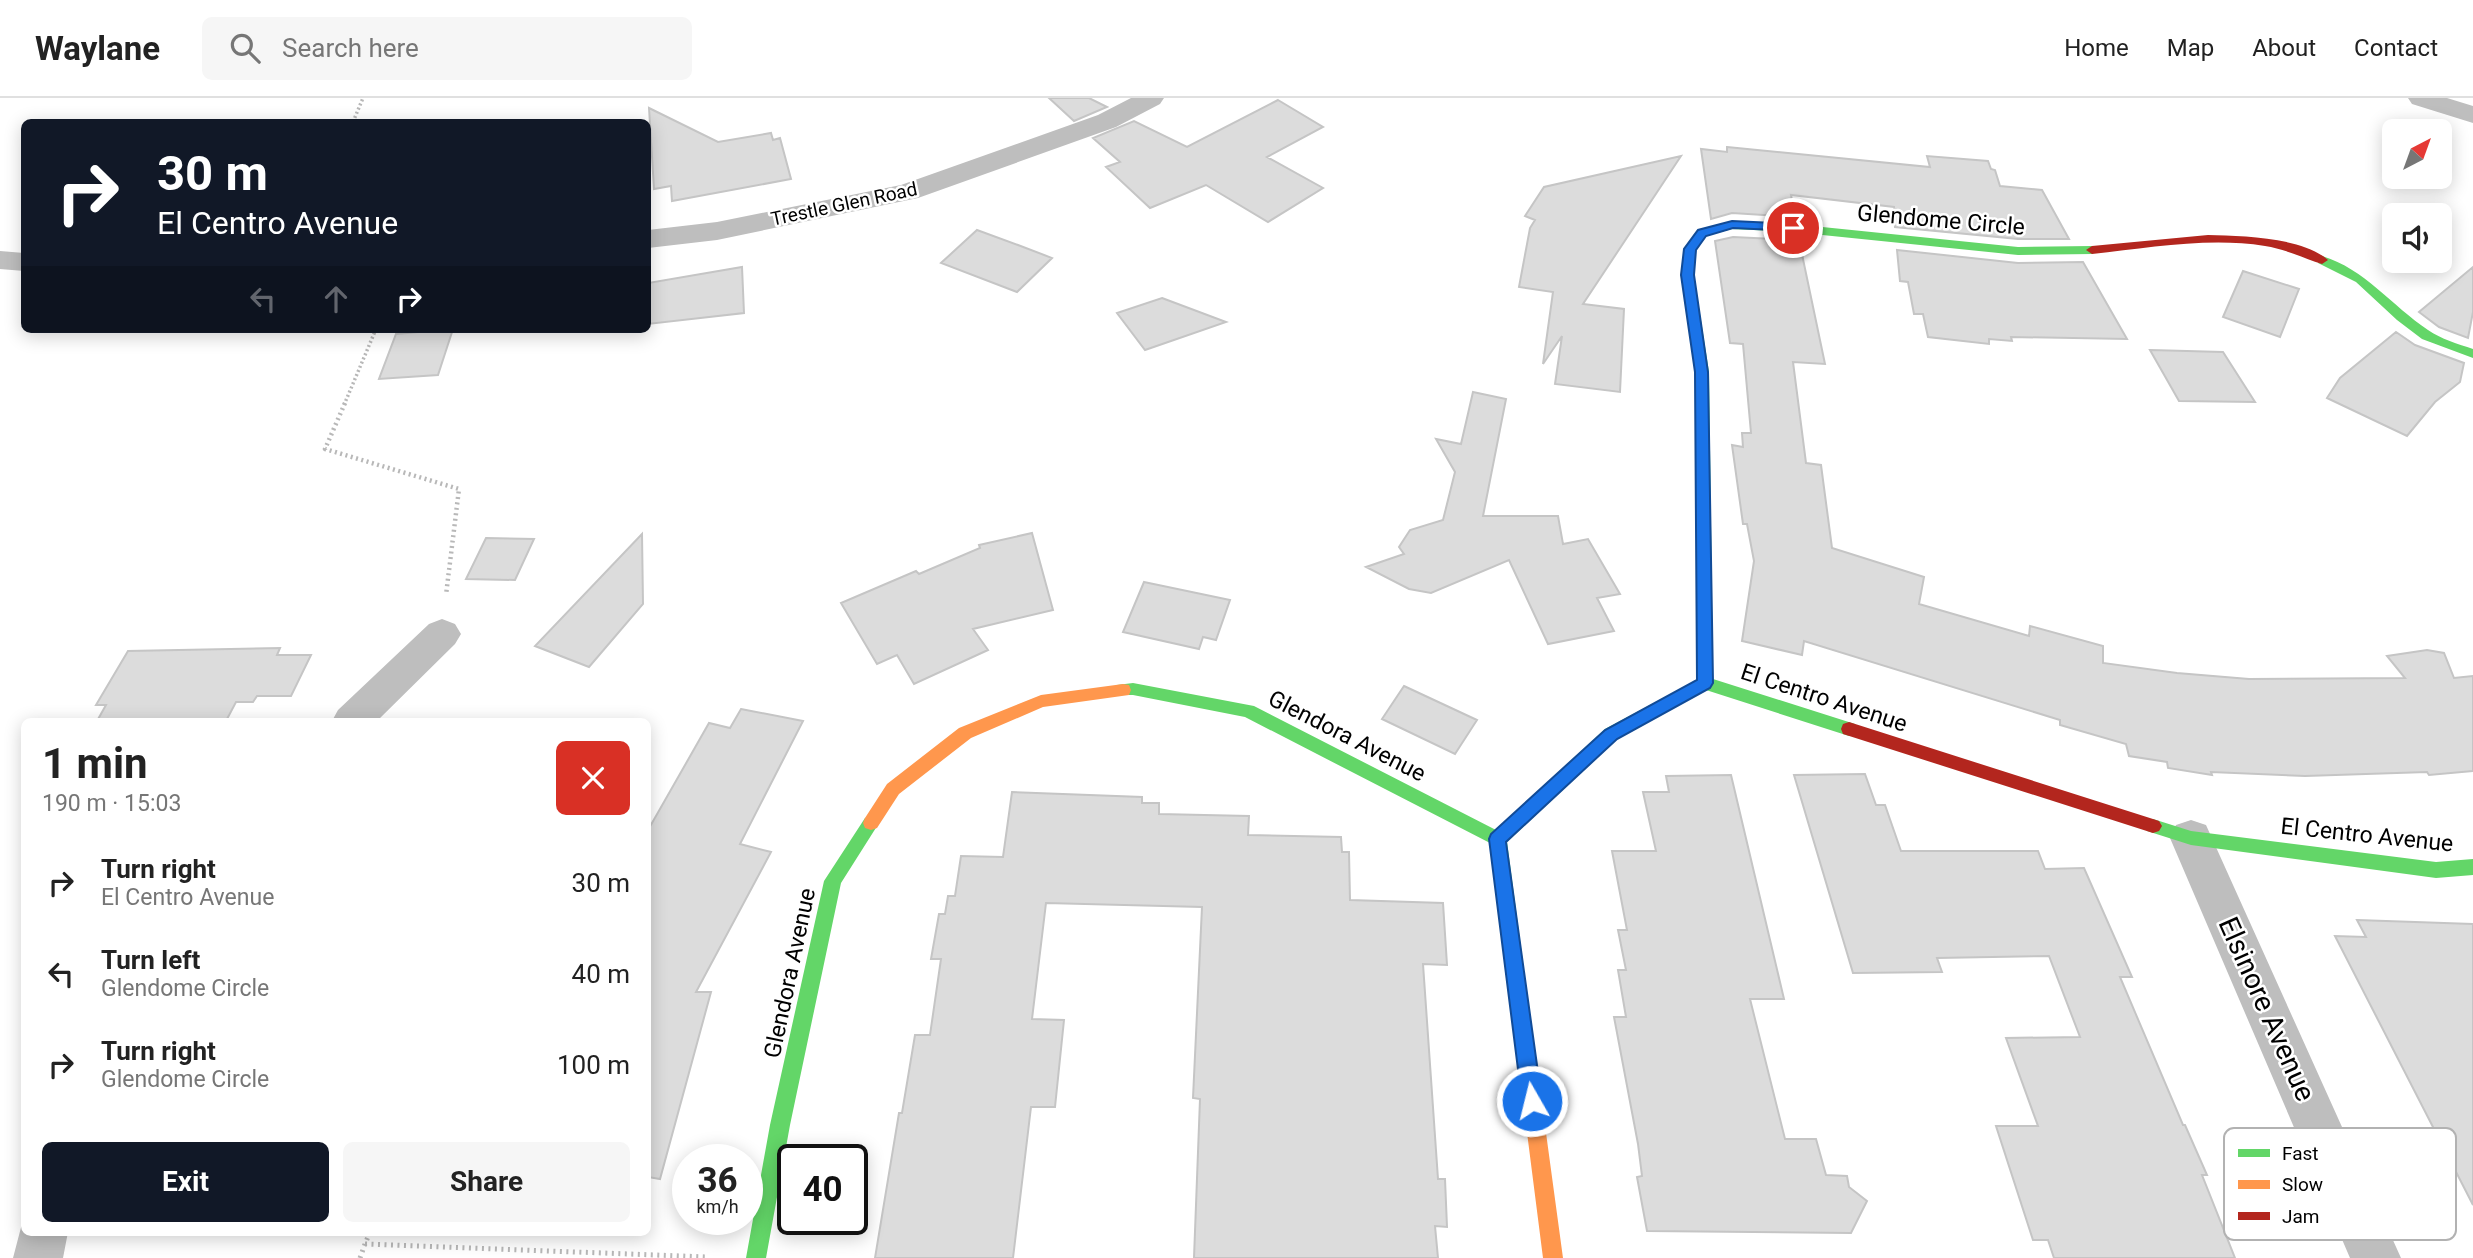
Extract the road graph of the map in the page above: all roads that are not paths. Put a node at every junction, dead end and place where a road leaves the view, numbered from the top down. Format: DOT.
graph roads {
  1 [pos="1151,98"];
  2 [pos="2421,98"];
  3 [pos="2473,115"];
  4 [pos="651,239"];
  5 [pos="0,260"];
  6 [pos="21,262"];
  7 [pos="2473,354"];
  8 [pos="442,634"];
  9 [pos="1705,683"];
  10 [pos="355,718"];
  11 [pos="2191,838"];
  12 [pos="1497,839"];
  13 [pos="2473,867"];
  14 [pos="2319,1128"];
  15 [pos="42,1236"];
  16 [pos="2368,1240"];
  17 [pos="38,1258"];
  18 [pos="755,1258"];
  19 [pos="1553,1258"];
  20 [pos="2376,1258"];
  1 -- 4 [label="street, Trestle Glen Road"];
  2 -- 3 [label="street"];
  5 -- 6 [label="street"];
  7 -- 9 [label="street, Glendome Circle"];
  8 -- 10 [label="street"];
  9 -- 11 [label="street, El Centro Avenue"];
  9 -- 12 [label="street, El Centro Avenue"];
  11 -- 13 [label="street, El Centro Avenue"];
  11 -- 14 [label="street, Elsinore Avenue"];
  12 -- 18 [label="street, Glendora Avenue"];
  12 -- 19 [label="street"];
  15 -- 17 [label="street"];
  16 -- 20 [label="street, Elsinore Avenue"];
}
